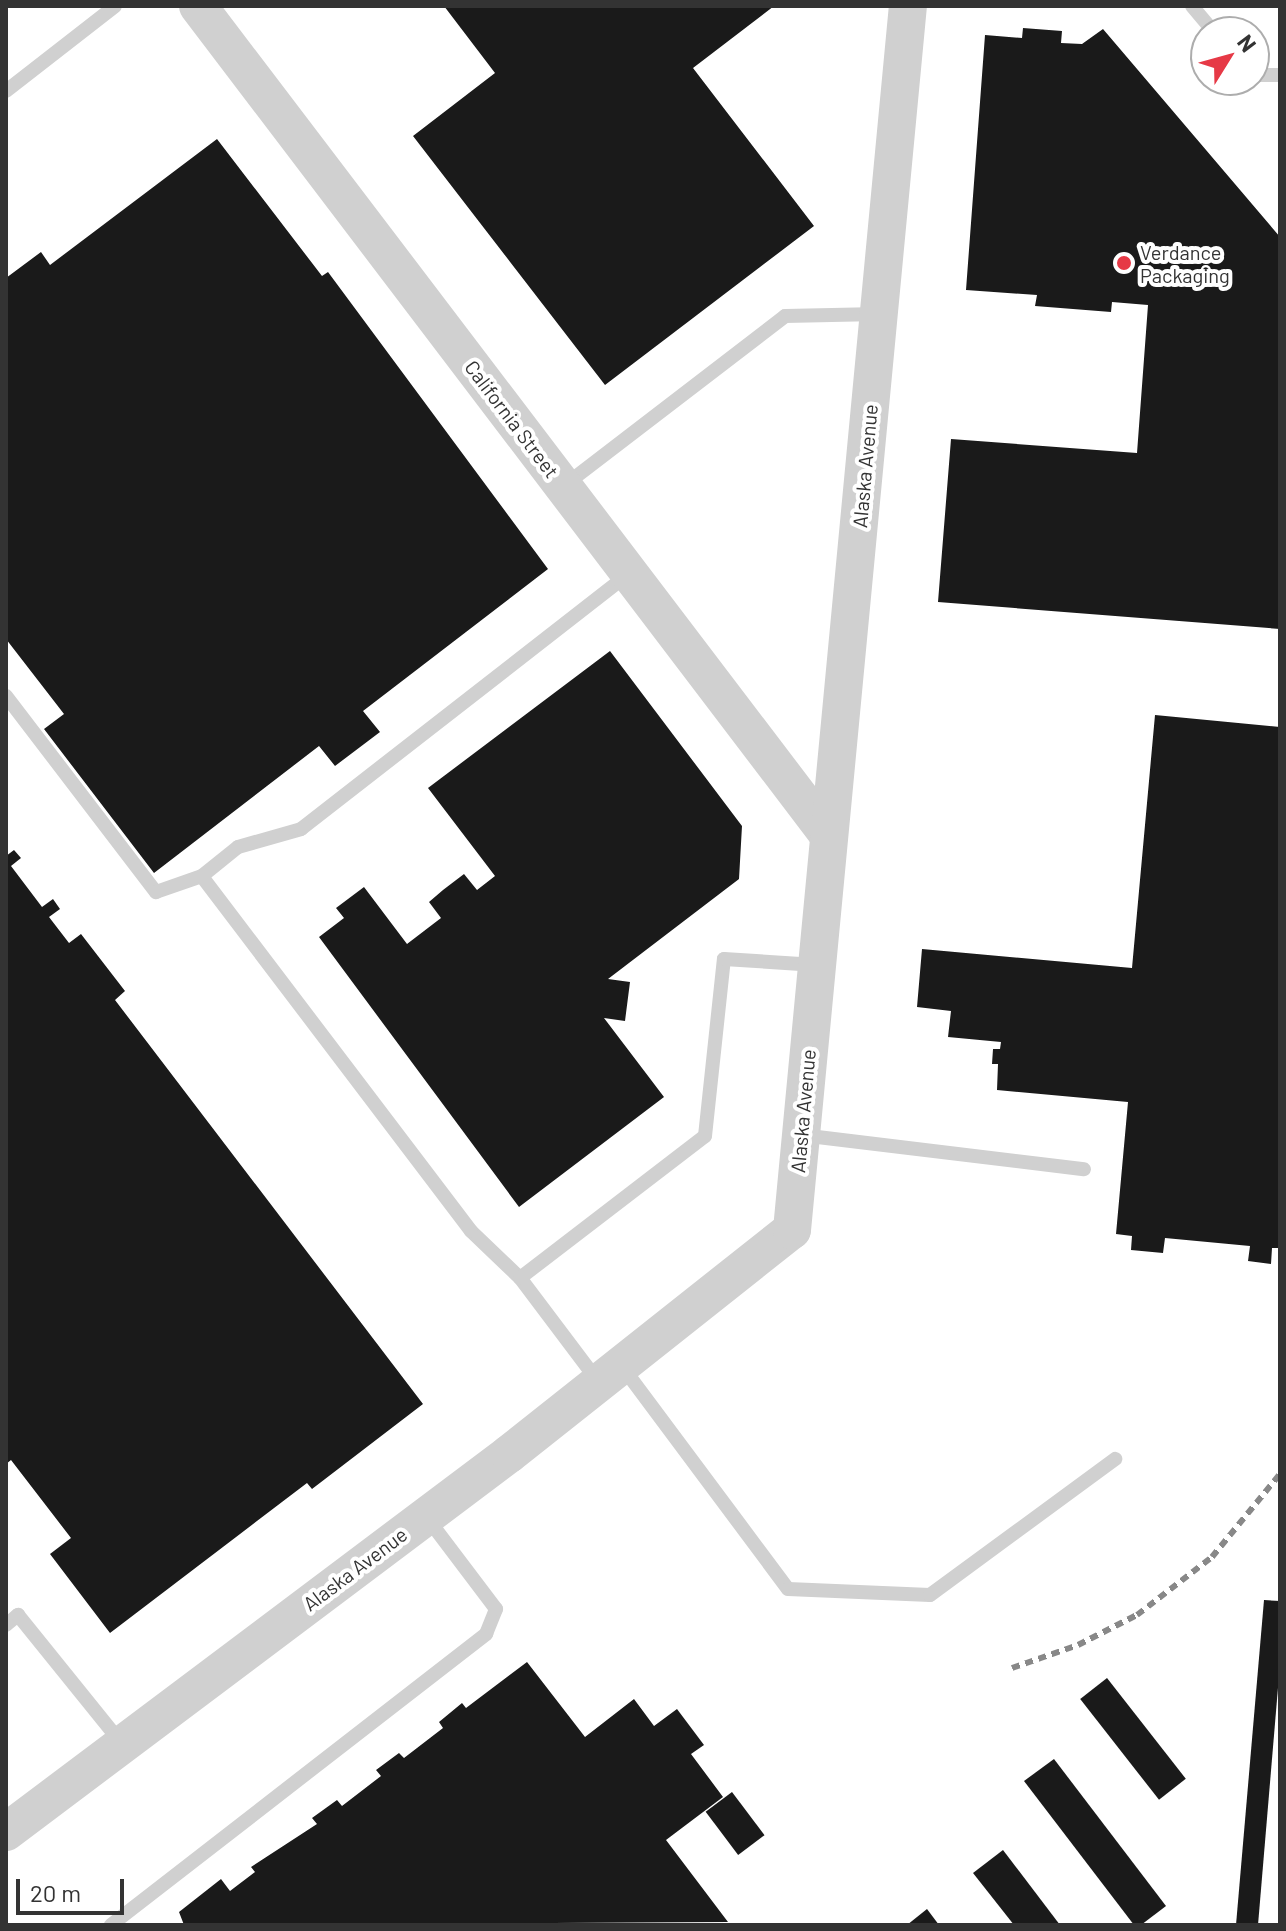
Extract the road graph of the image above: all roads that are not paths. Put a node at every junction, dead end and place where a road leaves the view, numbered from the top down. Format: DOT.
graph roads {
  1 [pos="115,6"];
  2 [pos="198,6"];
  3 [pos="908,6"];
  4 [pos="6,91"];
  5 [pos="879,314"];
  6 [pos="564,486"];
  7 [pos="630,573"];
  8 [pos="6,696"];
  9 [pos="826,832"];
  10 [pos="202,876"];
  11 [pos="817,965"];
  12 [pos="800,1135"];
  13 [pos="1084,1169"];
  14 [pos="520,1278"];
  15 [pos="610,1373"];
  16 [pos="1115,1459"];
  17 [pos="426,1515"];
  18 [pos="6,1625"];
  19 [pos="123,1744"];
  20 [pos="6,1832"];
  21 [pos="111,1925"];
  1 -- 4 [label="lane"];
  2 -- 6 [label="street, California Street"];
  3 -- 5 [label="street, Alaska Avenue"];
  5 -- 6 [label="lane"];
  5 -- 9 [label="street, Alaska Avenue"];
  6 -- 7 [label="street, California Street"];
  7 -- 9 [label="street, California Street"];
  7 -- 10 [label="lane"];
  8 -- 10 [label="lane"];
  9 -- 11 [label="street, Alaska Avenue"];
  10 -- 14 [label="lane"];
  11 -- 12 [label="street, Alaska Avenue"];
  11 -- 14 [label="lane"];
  12 -- 13 [label="lane"];
  12 -- 15 [label="street, Alaska Avenue"];
  14 -- 15 [label="lane"];
  15 -- 16 [label="lane"];
  15 -- 17 [label="street, Alaska Avenue"];
  17 -- 19 [label="street, Alaska Avenue"];
  17 -- 21 [label="lane"];
  18 -- 19 [label="lane"];
  19 -- 20 [label="street, Alaska Avenue"];
}
